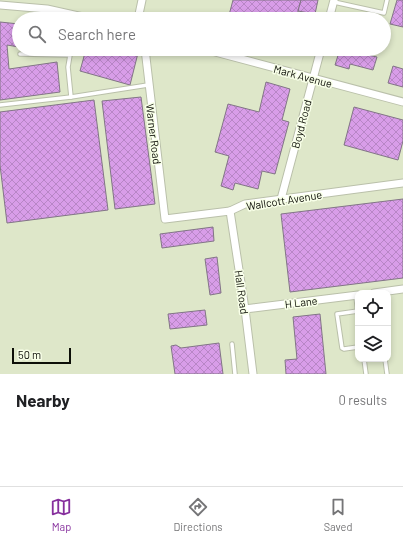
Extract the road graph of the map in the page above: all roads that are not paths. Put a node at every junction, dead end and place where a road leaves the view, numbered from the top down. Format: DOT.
graph roads {
  1 [pos="142,0"];
  2 [pos="387,0"];
  3 [pos="334,1"];
  4 [pos="0,5"];
  5 [pos="58,12"];
  6 [pos="139,12"];
  7 [pos="331,12"];
  8 [pos="69,56"];
  9 [pos="146,56"];
  10 [pos="230,56"];
  11 [pos="319,56"];
  12 [pos="313,78"];
  13 [pos="148,85"];
  14 [pos="71,97"];
  15 [pos="403,102"];
  16 [pos="0,105"];
  17 [pos="403,183"];
  18 [pos="281,199"];
  19 [pos="230,211"];
  20 [pos="165,219"];
  21 [pos="403,289"];
  22 [pos="391,291"];
  23 [pos="355,296"];
  24 [pos="245,309"];
  25 [pos="355,311"];
  26 [pos="232,344"];
  27 [pos="355,347"];
  28 [pos="364,362"];
  29 [pos="386,362"];
  30 [pos="236,374"];
  31 [pos="253,374"];
  32 [pos="366,374"];
  33 [pos="388,374"];
  1 -- 6 [label="street"];
  2 -- 3 [label="lane"];
  3 -- 7 [label="street"];
  4 -- 5 [label="street"];
  8 -- 14 [label="lane"];
  9 -- 13 [label="street, Warner Road"];
  10 -- 12 [label="street, Mark Avenue"];
  11 -- 12 [label="street, Boyd Road"];
  12 -- 15 [label="street, Mark Avenue"];
  12 -- 18 [label="street, Boyd Road"];
  13 -- 14 [label="lane"];
  13 -- 20 [label="street, Warner Road"];
  14 -- 16 [label="lane"];
  17 -- 18 [label="street, Wallcott Avenue"];
  18 -- 19 [label="street, Wallcott Avenue"];
  19 -- 20 [label="street, Wallcott Avenue"];
  19 -- 24 [label="street, Hall Road"];
  21 -- 22 [label="street"];
  23 -- 24 [label="street, H Lane"];
  24 -- 31 [label="street, Hall Road"];
  25 -- 27 [label="lane"];
  26 -- 30 [label="lane"];
  28 -- 32 [label="lane"];
  29 -- 33 [label="lane"];
}
